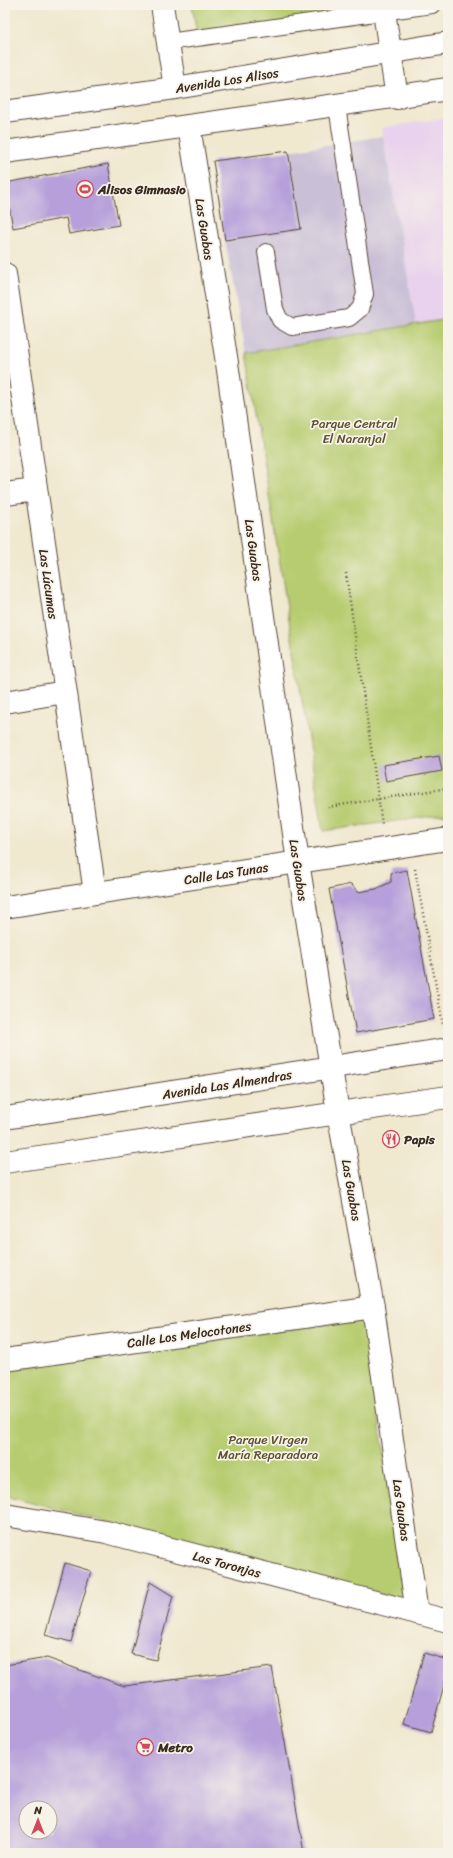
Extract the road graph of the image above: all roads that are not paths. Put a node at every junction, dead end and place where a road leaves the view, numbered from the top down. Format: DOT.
graph roads {
  1 [pos="162,5"];
  2 [pos="432,5"];
  3 [pos="383,8"];
  4 [pos="168,42"];
  5 [pos="448,43"];
  6 [pos="389,53"];
  7 [pos="175,88"];
  8 [pos="448,89"];
  9 [pos="397,98"];
  10 [pos="337,106"];
  11 [pos="5,112"];
  12 [pos="189,126"];
  13 [pos="7,153"];
  14 [pos="266,252"];
  15 [pos="6,284"];
  16 [pos="36,490"];
  17 [pos="5,494"];
  18 [pos="65,692"];
  19 [pos="5,702"];
  20 [pos="448,838"];
  21 [pos="298,862"];
  22 [pos="95,893"];
  23 [pos="5,907"];
  24 [pos="448,1050"];
  25 [pos="331,1068"];
  26 [pos="448,1097"];
  27 [pos="338,1112"];
  28 [pos="5,1118"];
  29 [pos="5,1162"];
  30 [pos="373,1307"];
  31 [pos="5,1360"];
  32 [pos="5,1515"];
  33 [pos="417,1613"];
  34 [pos="448,1622"];
  1 -- 4 [label="street"];
  2 -- 3 [label="lane"];
  3 -- 4 [label="lane"];
  3 -- 6 [label="street"];
  4 -- 7 [label="street"];
  5 -- 6 [label="street, Avenida Los Alisos"];
  6 -- 7 [label="street, Avenida Los Alisos"];
  6 -- 9 [label="street"];
  7 -- 11 [label="street, Avenida Los Alisos"];
  8 -- 9 [label="street"];
  9 -- 10 [label="street"];
  10 -- 12 [label="street"];
  10 -- 14 [label="lane"];
  12 -- 13 [label="street"];
  12 -- 21 [label="street, Las Guabas"];
  15 -- 16 [label="street, Las Lúcumas"];
  16 -- 17 [label="street"];
  16 -- 18 [label="street, Las Lúcumas"];
  18 -- 19 [label="street"];
  18 -- 22 [label="street, Las Lúcumas"];
  20 -- 21 [label="street, Calle Las Tunas"];
  21 -- 22 [label="street, Calle Las Tunas"];
  21 -- 25 [label="street, Las Guabas"];
  22 -- 23 [label="street, Calle Las Tunas"];
  24 -- 25 [label="street, Avenida Las Almendras"];
  25 -- 27 [label="street, Las Guabas"];
  25 -- 28 [label="street, Avenida Las Almendras"];
  26 -- 27 [label="street"];
  27 -- 29 [label="street"];
  27 -- 30 [label="street, Las Guabas"];
  30 -- 31 [label="street, Calle Los Melocotones"];
  30 -- 33 [label="street, Las Guabas"];
  32 -- 33 [label="street, Las Toronjas"];
  33 -- 34 [label="street, Las Toronjas"];
}
